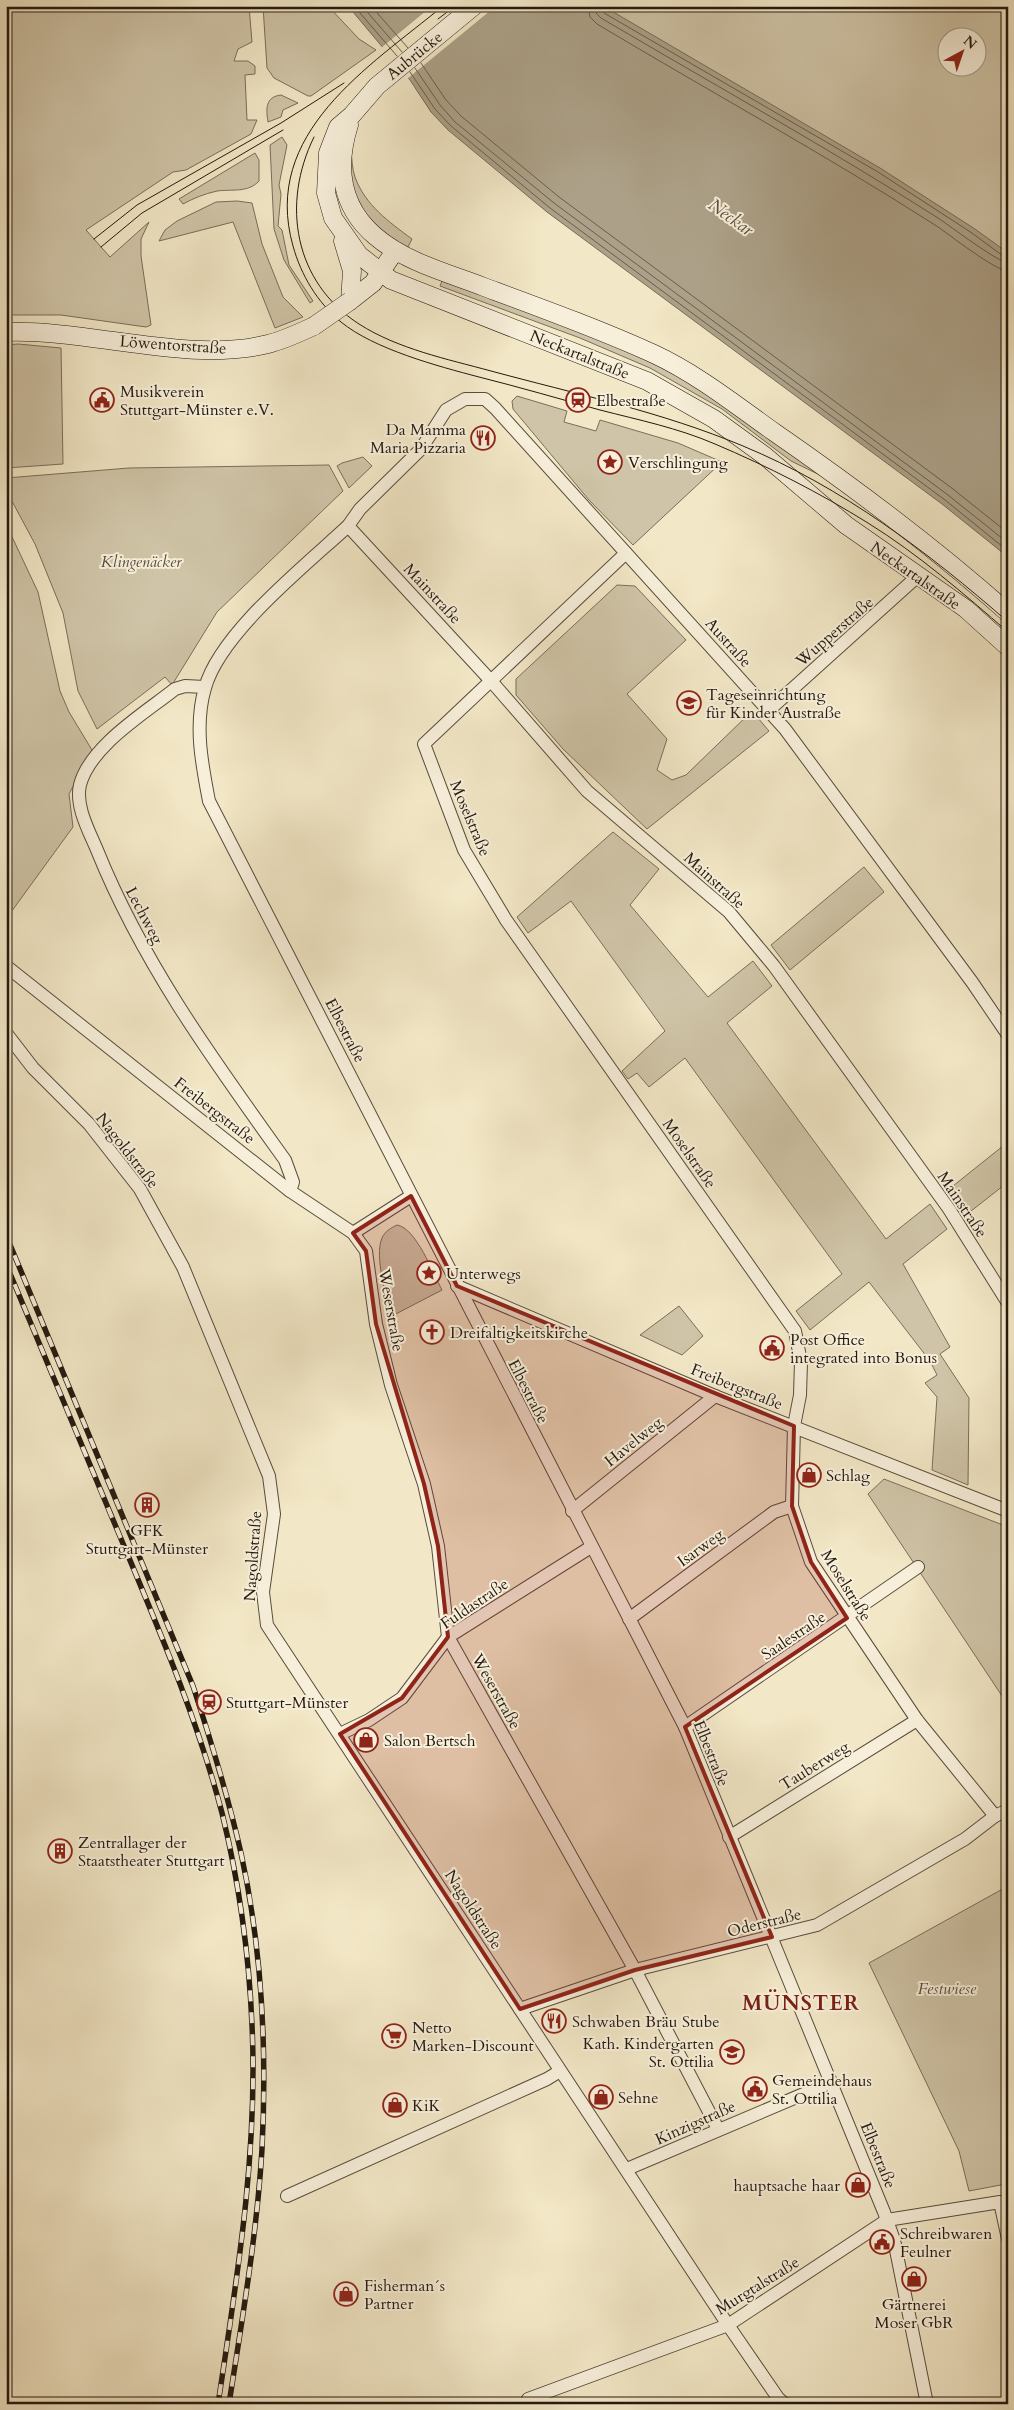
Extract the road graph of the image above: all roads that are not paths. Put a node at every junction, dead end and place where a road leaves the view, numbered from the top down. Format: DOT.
graph roads {
  1 [pos="474,6"];
  2 [pos="377,86"];
  3 [pos="352,115"];
  4 [pos="339,228"];
  5 [pos="395,250"];
  6 [pos="380,273"];
  7 [pos="350,302"];
  8 [pos="6,332"];
  9 [pos="495,408"];
  10 [pos="348,526"];
  11 [pos="626,553"];
  12 [pos="919,575"];
  13 [pos="1008,613"];
  14 [pos="1008,647"];
  15 [pos="492,682"];
  16 [pos="205,687"];
  17 [pos="769,710"];
  18 [pos="6,966"];
  19 [pos="6,1033"];
  20 [pos="1008,1035"];
  21 [pos="290,1191"];
  22 [pos="411,1196"];
  23 [pos="353,1233"];
  24 [pos="457,1286"];
  25 [pos="1008,1303"];
  26 [pos="714,1396"];
  27 [pos="794,1426"];
  28 [pos="792,1506"];
  29 [pos="572,1511"];
  30 [pos="1008,1511"];
  31 [pos="591,1547"];
  32 [pos="918,1567"];
  33 [pos="847,1618"];
  34 [pos="629,1619"];
  35 [pos="448,1637"];
  36 [pos="917,1720"];
  37 [pos="685,1727"];
  38 [pos="340,1734"];
  39 [pos="1008,1810"];
  40 [pos="995,1816"];
  41 [pos="729,1837"];
  42 [pos="772,1937"];
  43 [pos="635,1970"];
  44 [pos="520,2010"];
  45 [pos="560,2071"];
  46 [pos="832,2082"];
  47 [pos="718,2128"];
  48 [pos="627,2169"];
  49 [pos="287,2196"];
  50 [pos="887,2220"];
  51 [pos="1008,2239"];
  52 [pos="728,2325"];
  53 [pos="528,2399"];
  54 [pos="785,2404"];
  55 [pos="927,2404"];
  1 -- 2 [label="main road, Aubrücke"];
  2 -- 3 [label="main road, Neckartalstraße"];
  3 -- 4 [label="main road, Neckartalstraße"];
  3 -- 5 [label="main road, Neckartalstraße"];
  4 -- 6 [label="main road, Neckartalstraße"];
  4 -- 7 [label="main road"];
  5 -- 6 [label="main road, Löwentorstraße"];
  5 -- 13 [label="main road, Neckartalstraße"];
  6 -- 7 [label="main road, Löwentorstraße"];
  6 -- 12 [label="main road, Neckartalstraße"];
  7 -- 8 [label="main road, Löwentorstraße, bridge"];
  9 -- 10 [label="street, Elbestraße"];
  9 -- 11 [label="street, Austraße"];
  10 -- 15 [label="street, Mainstraße"];
  10 -- 16 [label="street, Elbestraße"];
  11 -- 15 [label="street, Moselstraße"];
  11 -- 17 [label="street, Austraße"];
  12 -- 14 [label="main road, Neckartalstraße"];
  12 -- 17 [label="street, Wupperstraße"];
  15 -- 25 [label="street, Mainstraße"];
  15 -- 27 [label="street, Moselstraße"];
  16 -- 21 [label="street, Lechweg"];
  16 -- 22 [label="street, Elbestraße"];
  17 -- 20 [label="street, Austraße"];
  18 -- 21 [label="street, Freibergstraße"];
  19 -- 38 [label="street, Nagoldstraße"];
  21 -- 23 [label="street, Freibergstraße"];
  22 -- 23 [label="street"];
  22 -- 24 [label="street, Elbestraße"];
  23 -- 35 [label="street, Weserstraße"];
  24 -- 26 [label="street, Freibergstraße"];
  24 -- 29 [label="street, Elbestraße"];
  26 -- 27 [label="street, Freibergstraße"];
  26 -- 29 [label="street, Havelweg"];
  27 -- 28 [label="street, Moselstraße"];
  27 -- 30 [label="street, Freibergstraße"];
  28 -- 33 [label="street, Moselstraße"];
  28 -- 34 [label="street, Isarweg"];
  29 -- 31 [label="street, Elbestraße"];
  31 -- 34 [label="street, Elbestraße"];
  31 -- 35 [label="street, Fuldastraße"];
  32 -- 33 [label="street, Saalestraße"];
  33 -- 36 [label="street, Moselstraße"];
  33 -- 37 [label="street, Saalestraße"];
  34 -- 37 [label="street, Elbestraße"];
  35 -- 38 [label="street, Fuldastraße"];
  35 -- 43 [label="street, Weserstraße"];
  36 -- 40 [label="street, Moselstraße"];
  36 -- 41 [label="street, Tauberweg"];
  37 -- 41 [label="street, Elbestraße"];
  38 -- 44 [label="street, Nagoldstraße"];
  39 -- 40 [label="street"];
  40 -- 42 [label="street, Oderstraße"];
  41 -- 42 [label="street, Elbestraße"];
  42 -- 43 [label="street, Oderstraße"];
  42 -- 46 [label="street, Elbestraße"];
  43 -- 44 [label="street, Oderstraße"];
  43 -- 47 [label="street, Weserstraße"];
  44 -- 45 [label="street, Nagoldstraße"];
  45 -- 48 [label="street, Nagoldstraße"];
  45 -- 49 [label="street"];
  46 -- 47 [label="street, Kinzigstraße"];
  46 -- 50 [label="street, Elbestraße"];
  47 -- 48 [label="street, Kinzigstraße"];
  48 -- 52 [label="street, Nagoldstraße"];
  50 -- 51 [label="street, Murgtalstraße"];
  50 -- 52 [label="street, Murgtalstraße"];
  50 -- 55 [label="street, Elbestraße"];
  52 -- 53 [label="street, Murgtalstraße"];
  52 -- 54 [label="street, Nagoldstraße"];
}
